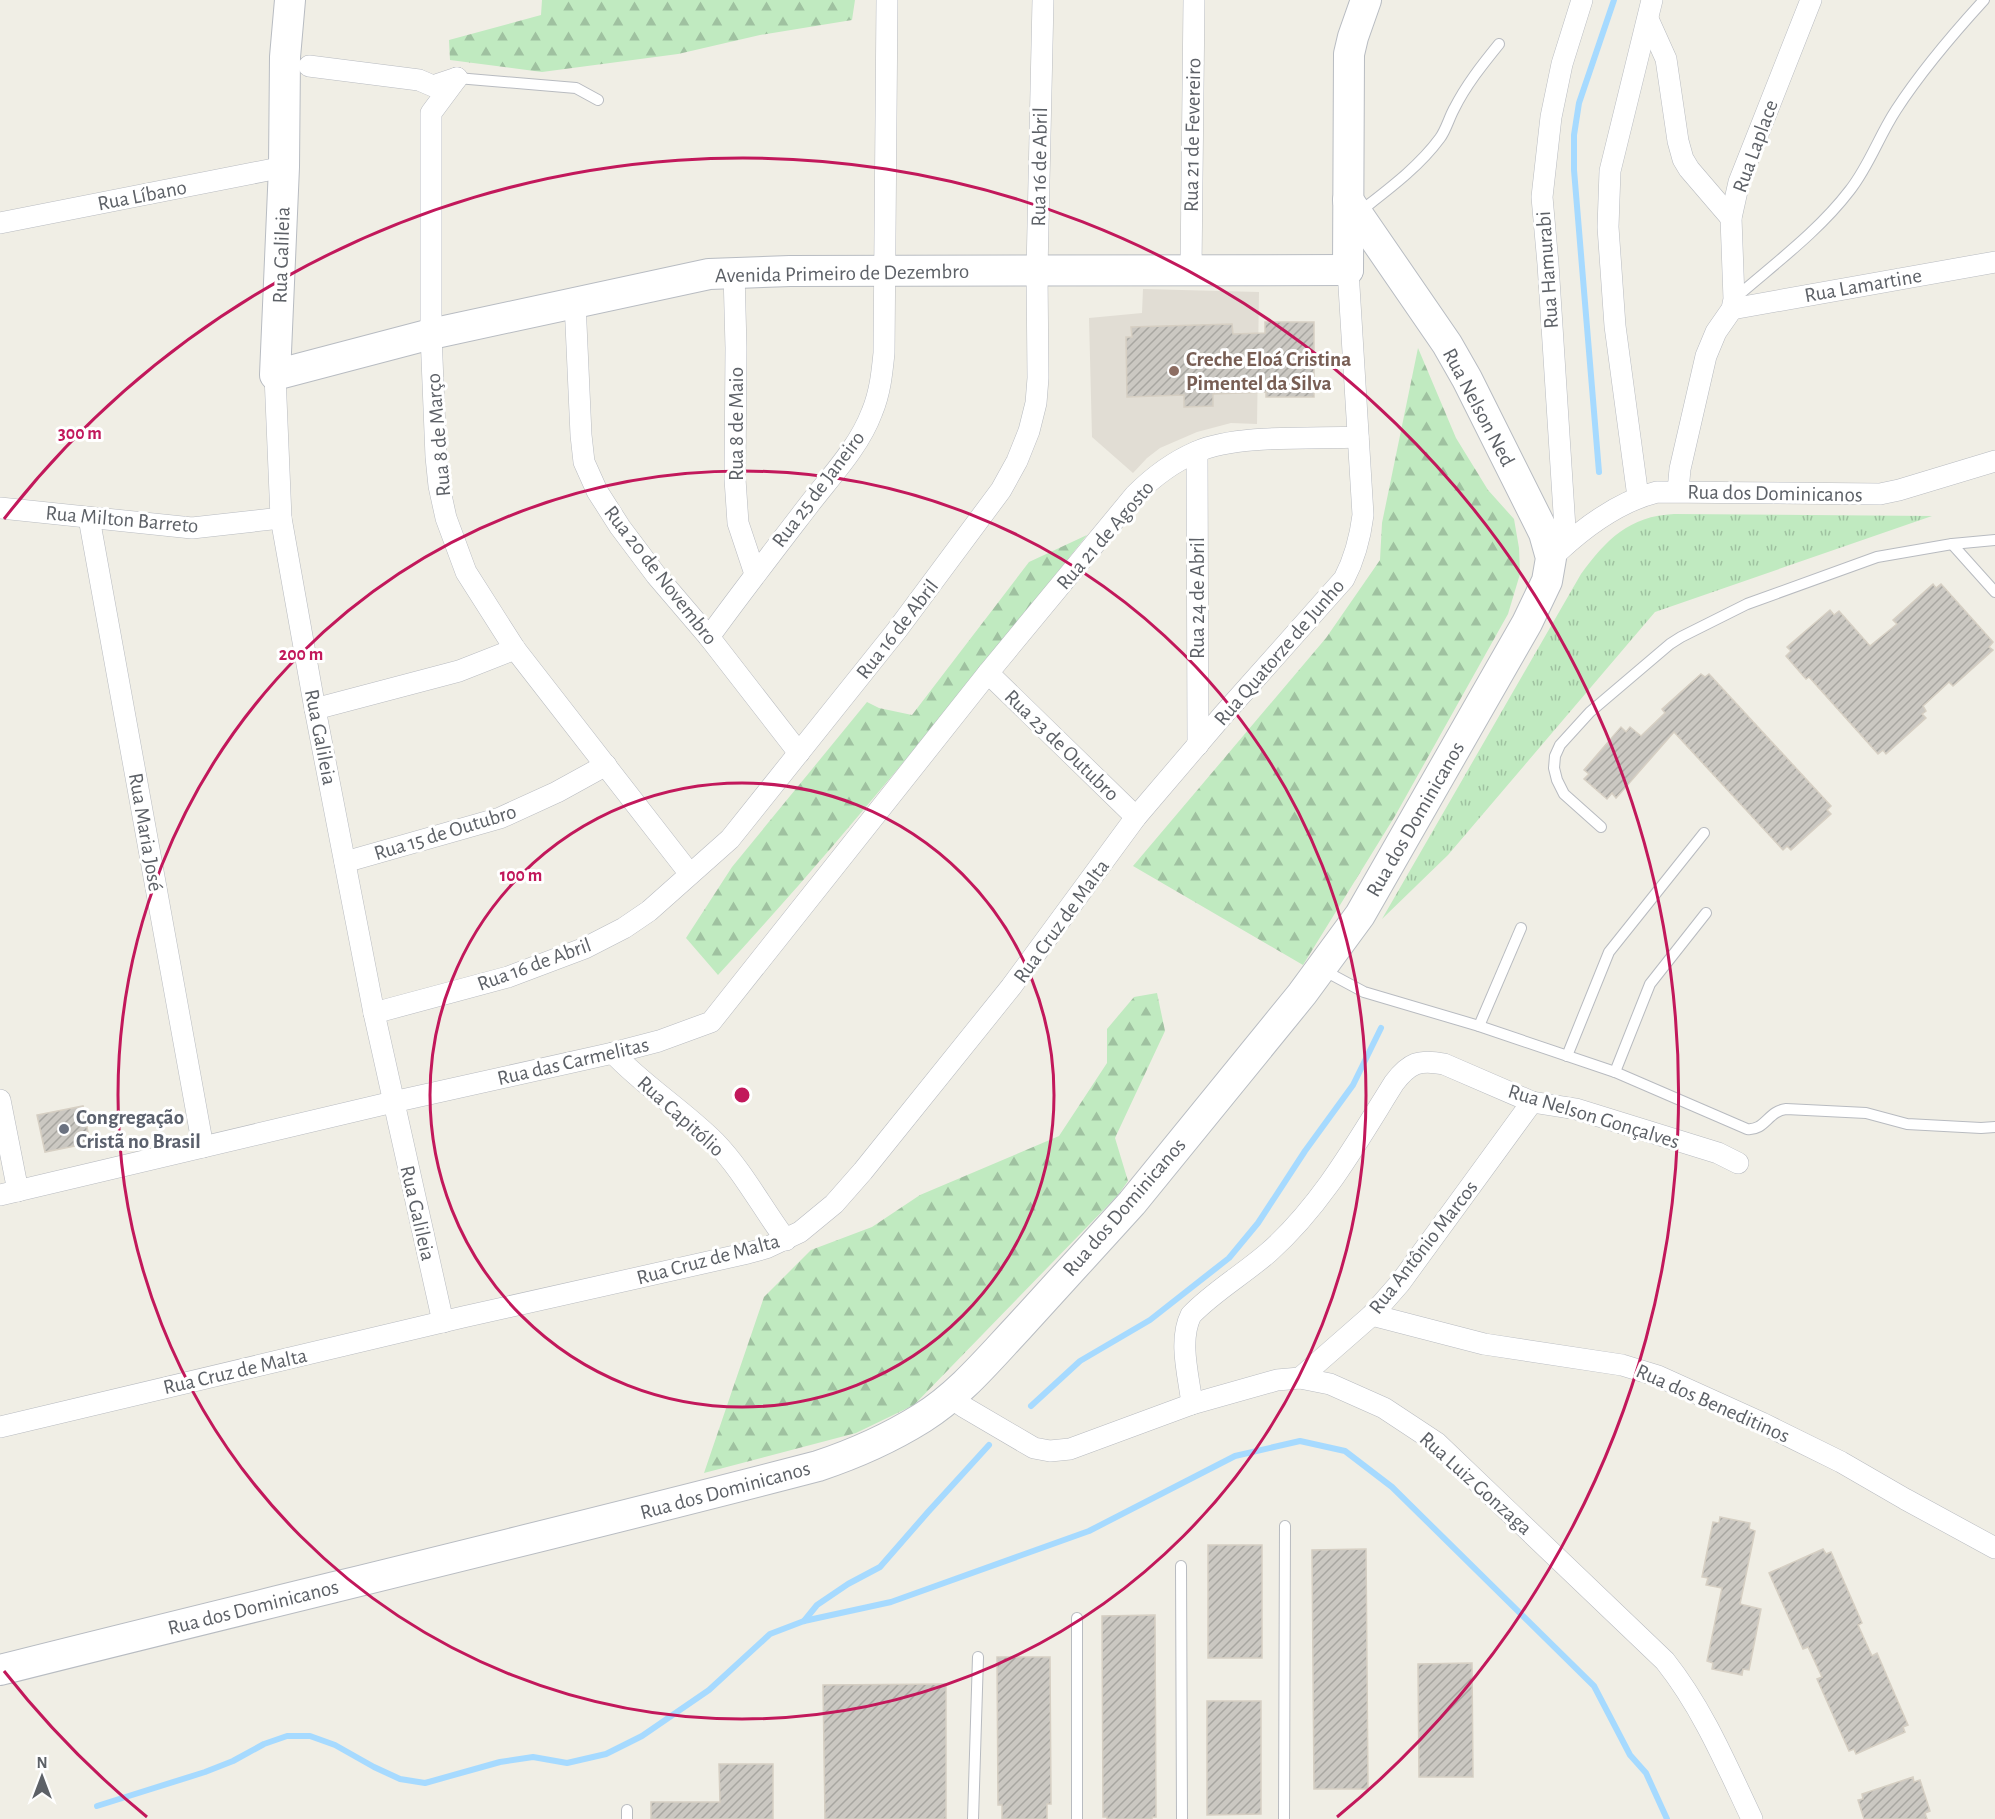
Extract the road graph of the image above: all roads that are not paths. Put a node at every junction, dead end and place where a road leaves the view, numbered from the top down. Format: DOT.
graph roads {
  1 [pos="290,0"];
  2 [pos="886,0"];
  3 [pos="1043,0"];
  4 [pos="1194,0"];
  5 [pos="1350,0"];
  6 [pos="1366,0"];
  7 [pos="1582,0"];
  8 [pos="1811,0"];
  9 [pos="1984,0"];
  10 [pos="1650,9"];
  11 [pos="1499,44"];
  12 [pos="1349,54"];
  13 [pos="309,66"];
  14 [pos="458,78"];
  15 [pos="598,100"];
  16 [pos="284,167"];
  17 [pos="1353,207"];
  18 [pos="1731,218"];
  19 [pos="0,223"];
  20 [pos="1995,262"];
  21 [pos="1392,263"];
  22 [pos="1191,270"];
  23 [pos="1348,270"];
  24 [pos="885,271"];
  25 [pos="734,272"];
  26 [pos="1037,272"];
  27 [pos="575,302"];
  28 [pos="1733,304"];
  29 [pos="431,334"];
  30 [pos="275,375"];
  31 [pos="1358,437"];
  32 [pos="1197,452"];
  33 [pos="1995,461"];
  34 [pos="1678,491"];
  35 [pos="1638,497"];
  36 [pos="0,508"];
  37 [pos="89,518"];
  38 [pos="280,518"];
  39 [pos="1995,540"];
  40 [pos="1952,544"];
  41 [pos="1559,551"];
  42 [pos="755,574"];
  43 [pos="1995,592"];
  44 [pos="709,637"];
  45 [pos="515,649"];
  46 [pos="988,673"];
  47 [pos="315,710"];
  48 [pos="1198,745"];
  49 [pos="799,753"];
  50 [pos="606,765"];
  51 [pos="1136,817"];
  52 [pos="1601,827"];
  53 [pos="1704,832"];
  54 [pos="345,862"];
  55 [pos="690,874"];
  56 [pos="1706,913"];
  57 [pos="1521,928"];
  58 [pos="1320,968"];
  59 [pos="374,1013"];
  60 [pos="1479,1026"];
  61 [pos="614,1053"];
  62 [pos="1567,1056"];
  63 [pos="1614,1072"];
  64 [pos="0,1100"];
  65 [pos="393,1102"];
  66 [pos="1532,1102"];
  67 [pos="1995,1127"];
  68 [pos="204,1147"];
  69 [pos="1738,1163"];
  70 [pos="9,1193"];
  71 [pos="786,1240"];
  72 [pos="1372,1315"];
  73 [pos="443,1322"];
  74 [pos="1300,1378"];
  75 [pos="950,1397"];
  76 [pos="1192,1404"];
  77 [pos="0,1427"];
  78 [pos="1285,1526"];
  79 [pos="1995,1548"];
  80 [pos="1181,1566"];
  81 [pos="1077,1618"];
  82 [pos="978,1657"];
  83 [pos="0,1670"];
  84 [pos="973,1819"];
  85 [pos="1077,1819"];
  86 [pos="1182,1819"];
  87 [pos="1284,1819"];
  88 [pos="1752,1819"];
  1 -- 16 [label="street, Rua Galileia"];
  2 -- 24 [label="street, Rua 25 de Janeiro"];
  3 -- 26 [label="street, Rua 16 de Abril"];
  4 -- 22 [label="street, Rua 21 de Fevereiro"];
  5 -- 12 [label="street"];
  6 -- 12 [label="street"];
  7 -- 41 [label="street, Rua Hamurabi"];
  8 -- 18 [label="street, Rua Laplace"];
  9 -- 28 [label="lane"];
  10 -- 18 [label="street"];
  10 -- 35 [label="street"];
  11 -- 17 [label="lane"];
  12 -- 17 [label="street"];
  13 -- 14 [label="street"];
  14 -- 15 [label="lane"];
  14 -- 29 [label="street, Rua 8 de Março"];
  16 -- 19 [label="street, Rua Líbano"];
  16 -- 30 [label="street, Rua Galileia"];
  17 -- 21 [label="street, Rua Nelson Ned"];
  17 -- 23 [label="street"];
  18 -- 28 [label="street, Rua Laplace"];
  20 -- 28 [label="street, Rua Lamartine"];
  21 -- 23 [label="street"];
  21 -- 41 [label="street, Rua Nelson Ned"];
  22 -- 23 [label="street, Avenida Primeiro de Dezembro"];
  22 -- 26 [label="street, Avenida Primeiro de Dezembro"];
  23 -- 31 [label="street, Rua Quatorze de Junho"];
  24 -- 25 [label="street, Avenida Primeiro de Dezembro"];
  24 -- 26 [label="street, Avenida Primeiro de Dezembro"];
  24 -- 42 [label="street, Rua 25 de Janeiro"];
  25 -- 27 [label="street, Avenida Primeiro de Dezembro"];
  25 -- 42 [label="street, Rua 8 de Maio"];
  26 -- 49 [label="street, Rua 16 de Abril"];
  27 -- 29 [label="street, Avenida Primeiro de Dezembro"];
  27 -- 44 [label="street, Rua 20 de Novembro"];
  28 -- 34 [label="street"];
  29 -- 30 [label="street, Avenida Primeiro de Dezembro"];
  29 -- 45 [label="street, Rua 8 de Março"];
  30 -- 38 [label="street, Rua Galileia"];
  31 -- 32 [label="street, Rua 21 de Agosto"];
  31 -- 48 [label="street, Rua Quatorze de Junho"];
  32 -- 46 [label="street, Rua 21 de Agosto"];
  32 -- 48 [label="street, Rua 24 de Abril"];
  33 -- 34 [label="street, Rua dos Dominicanos"];
  34 -- 35 [label="street, Rua dos Dominicanos"];
  35 -- 41 [label="street, Rua dos Dominicanos"];
  36 -- 37 [label="street, Rua Milton Barreto"];
  37 -- 38 [label="street, Rua Milton Barreto"];
  37 -- 68 [label="street, Rua Maria José"];
  38 -- 47 [label="street, Rua Galileia"];
  39 -- 40 [label="lane"];
  40 -- 43 [label="lane"];
  40 -- 52 [label="lane"];
  41 -- 58 [label="street, Rua dos Dominicanos"];
  42 -- 44 [label="street, Rua 25 de Janeiro"];
  44 -- 49 [label="street, Rua 20 de Novembro"];
  45 -- 47 [label="street"];
  45 -- 50 [label="street, Rua 8 de Março"];
  46 -- 51 [label="street, Rua 23 de Outubro"];
  46 -- 61 [label="street, Rua das Carmelitas"];
  47 -- 54 [label="street, Rua Galileia"];
  48 -- 51 [label="street, Rua Cruz de Malta"];
  49 -- 55 [label="street, Rua 16 de Abril"];
  50 -- 54 [label="street, Rua 15 de Outubro"];
  50 -- 55 [label="street, Rua 8 de Março"];
  51 -- 71 [label="street, Rua Cruz de Malta"];
  53 -- 62 [label="lane"];
  54 -- 59 [label="street, Rua Galileia"];
  55 -- 59 [label="street, Rua 16 de Abril"];
  56 -- 63 [label="lane"];
  57 -- 60 [label="lane"];
  58 -- 60 [label="lane"];
  58 -- 75 [label="street, Rua dos Dominicanos"];
  59 -- 65 [label="street, Rua Galileia"];
  60 -- 62 [label="lane"];
  61 -- 65 [label="street, Rua das Carmelitas"];
  61 -- 71 [label="street, Rua Capitólio"];
  62 -- 63 [label="lane"];
  63 -- 67 [label="lane"];
  64 -- 70 [label="street"];
  65 -- 68 [label="street, Rua das Carmelitas"];
  65 -- 73 [label="street, Rua Galileia"];
  66 -- 69 [label="street, Rua Nelson Gonçalves"];
  66 -- 72 [label="street, Rua Antônio Marcos"];
  66 -- 76 [label="street, Rua Nelson Gonçalves"];
  68 -- 70 [label="street, Rua das Carmelitas"];
  71 -- 73 [label="street, Rua Cruz de Malta"];
  72 -- 74 [label="street, Rua Antônio Marcos"];
  72 -- 79 [label="street, Rua dos Beneditinos"];
  73 -- 77 [label="street, Rua Cruz de Malta"];
  74 -- 76 [label="street, Rua Luiz Gonzaga"];
  74 -- 88 [label="street, Rua Luiz Gonzaga"];
  75 -- 76 [label="street, Rua Luiz Gonzaga"];
  75 -- 83 [label="street, Rua dos Dominicanos"];
  78 -- 87 [label="lane"];
  80 -- 86 [label="lane"];
  81 -- 85 [label="lane"];
  82 -- 84 [label="lane"];
}
